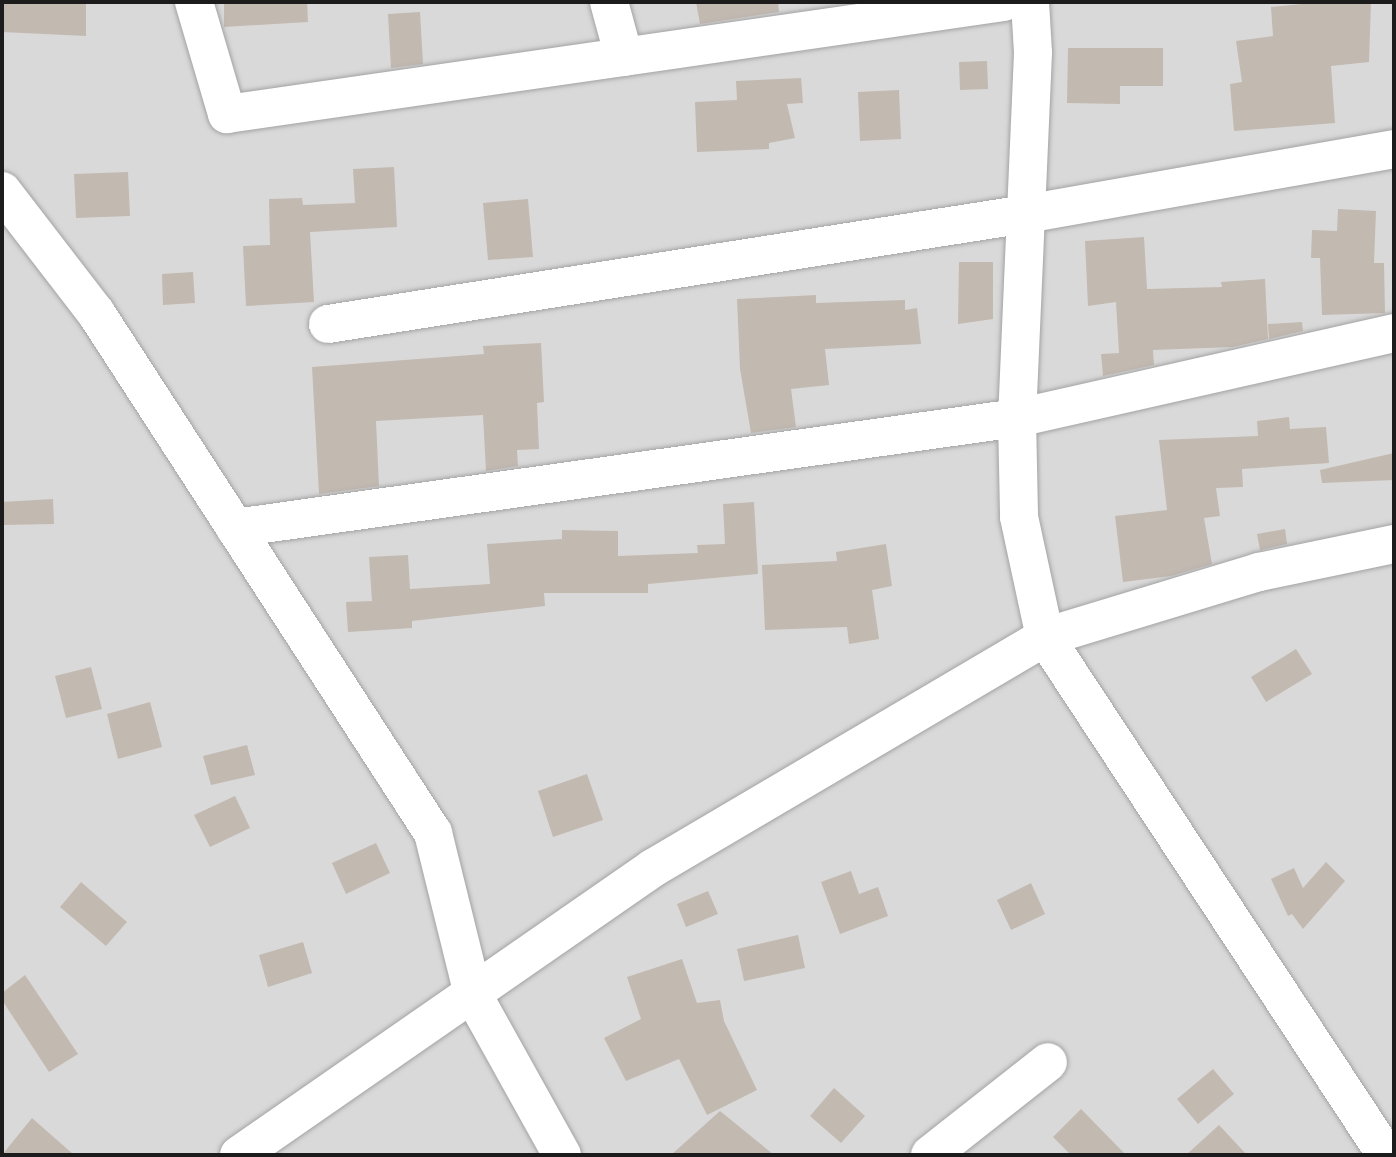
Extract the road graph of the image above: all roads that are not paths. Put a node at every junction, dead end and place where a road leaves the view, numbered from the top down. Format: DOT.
graph roads {
  1 [pos="194,2"];
  2 [pos="609,2"];
  3 [pos="1004,2"];
  4 [pos="1030,2"];
  5 [pos="624,57"];
  6 [pos="1394,149"];
  7 [pos="2,191"];
  8 [pos="1026,214"];
  9 [pos="328,324"];
  10 [pos="1394,333"];
  11 [pos="1017,418"];
  12 [pos="236,528"];
  13 [pos="1394,544"];
  14 [pos="1045,636"];
  15 [pos="473,995"];
  16 [pos="1048,1062"];
  17 [pos="1376,1150"];
  18 [pos="239,1155"];
  19 [pos="562,1155"];
  20 [pos="930,1155"];
  1 -- 5 [label="street"];
  2 -- 5 [label="street"];
  3 -- 5 [label="street"];
  4 -- 8 [label="street"];
  6 -- 8 [label="street"];
  7 -- 12 [label="street"];
  8 -- 9 [label="street"];
  8 -- 11 [label="street"];
  10 -- 11 [label="street"];
  11 -- 12 [label="street"];
  11 -- 14 [label="street"];
  12 -- 15 [label="street"];
  13 -- 14 [label="street"];
  14 -- 15 [label="street"];
  14 -- 17 [label="street"];
  15 -- 18 [label="street"];
  15 -- 19 [label="street"];
  16 -- 20 [label="street"];
}
